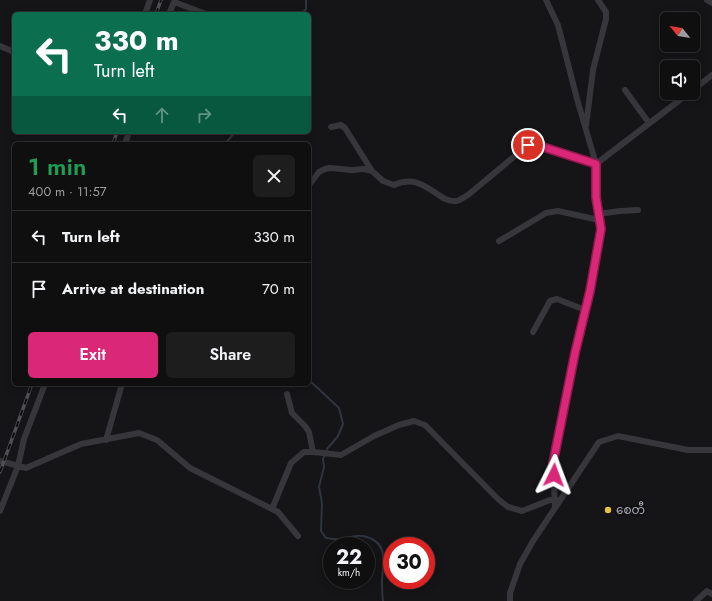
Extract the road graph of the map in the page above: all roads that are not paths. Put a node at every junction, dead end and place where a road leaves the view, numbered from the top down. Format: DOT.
graph roads {
  1 [pos="150,0"];
  2 [pos="546,0"];
  3 [pos="598,0"];
  4 [pos="707,0"];
  5 [pos="175,1"];
  6 [pos="712,3"];
  7 [pos="146,12"];
  8 [pos="170,12"];
  9 [pos="201,12"];
  10 [pos="0,46"];
  11 [pos="12,51"];
  12 [pos="712,75"];
  13 [pos="700,84"];
  14 [pos="625,90"];
  15 [pos="679,100"];
  16 [pos="648,123"];
  17 [pos="331,127"];
  18 [pos="586,128"];
  19 [pos="596,164"];
  20 [pos="372,172"];
  21 [pos="311,182"];
  22 [pos="638,210"];
  23 [pos="599,217"];
  24 [pos="499,241"];
  25 [pos="585,310"];
  26 [pos="533,332"];
  27 [pos="44,386"];
  28 [pos="121,386"];
  29 [pos="287,394"];
  30 [pos="106,440"];
  31 [pos="712,450"];
  32 [pos="313,452"];
  33 [pos="0,461"];
  34 [pos="18,466"];
  35 [pos="555,498"];
  36 [pos="555,508"];
  37 [pos="272,509"];
  38 [pos="0,511"];
  39 [pos="298,536"];
  40 [pos="712,594"];
  41 [pos="510,601"];
  42 [pos="696,601"];
  1 -- 7 [label="street"];
  2 -- 18 [label="street"];
  3 -- 18 [label="street"];
  4 -- 6 [label="street"];
  5 -- 8 [label="street"];
  5 -- 9 [label="street"];
  10 -- 11 [label="street"];
  12 -- 13 [label="street"];
  14 -- 16 [label="street"];
  15 -- 16 [label="street"];
  16 -- 19 [label="street"];
  17 -- 20 [label="street"];
  18 -- 19 [label="street"];
  19 -- 20 [label="street"];
  19 -- 23 [label="street"];
  20 -- 21 [label="street"];
  22 -- 23 [label="street"];
  23 -- 24 [label="street"];
  23 -- 25 [label="street"];
  25 -- 26 [label="street"];
  25 -- 35 [label="street"];
  27 -- 34 [label="street"];
  28 -- 30 [label="street"];
  29 -- 32 [label="street"];
  30 -- 34 [label="street"];
  30 -- 37 [label="street"];
  31 -- 36 [label="street"];
  32 -- 35 [label="street"];
  32 -- 37 [label="street"];
  33 -- 34 [label="street"];
  34 -- 38 [label="street"];
  35 -- 36 [label="street"];
  36 -- 41 [label="street"];
  37 -- 39 [label="street"];
  40 -- 42 [label="street"];
}
